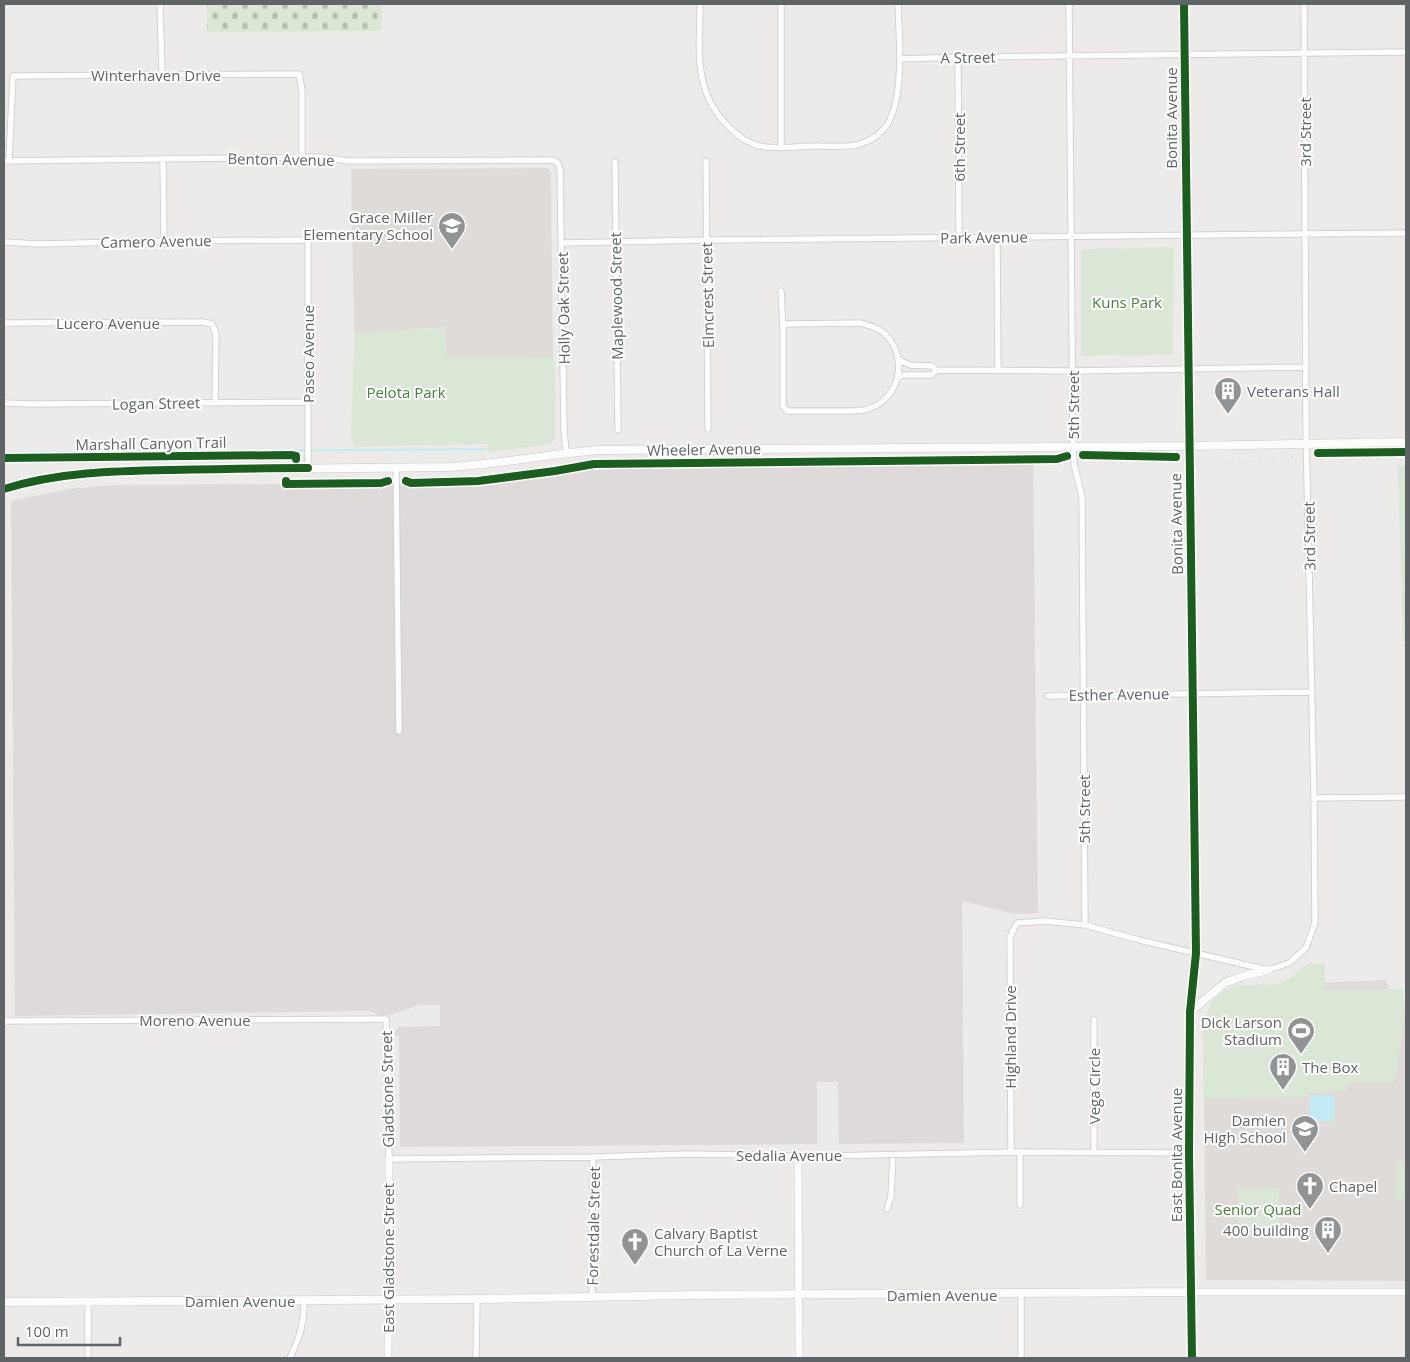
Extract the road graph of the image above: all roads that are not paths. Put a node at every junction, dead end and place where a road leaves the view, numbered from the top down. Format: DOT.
graph roads {
  1 [pos="160,4"];
  2 [pos="700,4"];
  3 [pos="781,4"];
  4 [pos="898,4"];
  5 [pos="1069,4"];
  6 [pos="1184,4"];
  7 [pos="1304,4"];
  8 [pos="1406,52"];
  9 [pos="1305,53"];
  10 [pos="1069,56"];
  11 [pos="1185,56"];
  12 [pos="958,58"];
  13 [pos="900,60"];
  14 [pos="162,75"];
  15 [pos="781,148"];
  16 [pos="302,158"];
  17 [pos="164,159"];
  18 [pos="6,161"];
  19 [pos="706,161"];
  20 [pos="615,162"];
  21 [pos="558,163"];
  22 [pos="1406,232"];
  23 [pos="1305,234"];
  24 [pos="1072,236"];
  25 [pos="1186,236"];
  26 [pos="959,237"];
  27 [pos="997,237"];
  28 [pos="308,240"];
  29 [pos="706,240"];
  30 [pos="164,241"];
  31 [pos="616,241"];
  32 [pos="4,242"];
  33 [pos="562,243"];
  34 [pos="781,291"];
  35 [pos="4,324"];
  36 [pos="782,328"];
  37 [pos="899,360"];
  38 [pos="1306,367"];
  39 [pos="1188,368"];
  40 [pos="936,370"];
  41 [pos="998,370"];
  42 [pos="1073,371"];
  43 [pos="898,378"];
  44 [pos="214,402"];
  45 [pos="308,402"];
  46 [pos="4,403"];
  47 [pos="708,429"];
  48 [pos="618,430"];
  49 [pos="1406,442"];
  50 [pos="1307,443"];
  51 [pos="1073,446"];
  52 [pos="1188,446"];
  53 [pos="566,453"];
  54 [pos="396,467"];
  55 [pos="308,468"];
  56 [pos="4,489"];
  57 [pos="1311,692"];
  58 [pos="1193,693"];
  59 [pos="1084,694"];
  60 [pos="1048,696"];
  61 [pos="399,731"];
  62 [pos="1406,797"];
  63 [pos="1314,798"];
  64 [pos="1085,925"];
  65 [pos="1196,953"];
  66 [pos="1268,970"];
  67 [pos="1190,1012"];
  68 [pos="386,1020"];
  69 [pos="1094,1020"];
  70 [pos="4,1021"];
  71 [pos="1011,1152"];
  72 [pos="1020,1152"];
  73 [pos="1094,1152"];
  74 [pos="1189,1153"];
  75 [pos="798,1155"];
  76 [pos="893,1155"];
  77 [pos="593,1157"];
  78 [pos="388,1158"];
  79 [pos="1020,1204"];
  80 [pos="887,1209"];
  81 [pos="1190,1292"];
  82 [pos="1406,1292"];
  83 [pos="1021,1294"];
  84 [pos="592,1296"];
  85 [pos="800,1296"];
  86 [pos="387,1299"];
  87 [pos="477,1299"];
  88 [pos="304,1300"];
  89 [pos="4,1302"];
  90 [pos="88,1302"];
  91 [pos="88,1358"];
  92 [pos="290,1358"];
  93 [pos="388,1358"];
  94 [pos="476,1358"];
  95 [pos="799,1358"];
  96 [pos="1021,1358"];
  97 [pos="1192,1358"];
  1 -- 14 [label="street"];
  2 -- 15 [label="street"];
  3 -- 15 [label="street"];
  4 -- 13 [label="street"];
  5 -- 10 [label="street, 5th Street"];
  6 -- 11 [label="main road, Bonita Avenue"];
  7 -- 9 [label="street, 3rd Street"];
  8 -- 9 [label="street, A Street"];
  9 -- 11 [label="street, A Street"];
  9 -- 23 [label="street, 3rd Street"];
  10 -- 11 [label="street, A Street"];
  10 -- 12 [label="street, A Street"];
  10 -- 24 [label="street, 5th Street"];
  11 -- 25 [label="main road, Bonita Avenue"];
  12 -- 13 [label="street, A Street"];
  12 -- 26 [label="street, 6th Street"];
  13 -- 15 [label="street"];
  14 -- 16 [label="street, Winterhaven Drive"];
  14 -- 18 [label="street, Winterhaven Drive"];
  16 -- 17 [label="street, Benton Avenue"];
  16 -- 21 [label="street, Benton Avenue"];
  17 -- 18 [label="street, Benton Avenue"];
  17 -- 30 [label="street"];
  19 -- 29 [label="street, Elmcrest Street"];
  20 -- 31 [label="street, Maplewood Street"];
  21 -- 33 [label="street, Holly Oak Street"];
  22 -- 23 [label="street, Park Avenue"];
  23 -- 25 [label="street, Park Avenue"];
  23 -- 38 [label="street, 3rd Street"];
  24 -- 25 [label="street, Park Avenue"];
  24 -- 27 [label="street, Park Avenue"];
  24 -- 42 [label="street, 5th Street"];
  25 -- 39 [label="main road, Bonita Avenue"];
  26 -- 27 [label="street, Park Avenue"];
  26 -- 29 [label="street, Park Avenue"];
  27 -- 41 [label="street"];
  28 -- 30 [label="street, Camero Avenue"];
  28 -- 45 [label="street, Paseo Avenue"];
  29 -- 31 [label="street, Park Avenue"];
  29 -- 47 [label="street, Elmcrest Street"];
  30 -- 32 [label="street, Camero Avenue"];
  31 -- 33 [label="street, Park Avenue"];
  31 -- 48 [label="street, Maplewood Street"];
  33 -- 53 [label="street, Holly Oak Street"];
  34 -- 36 [label="street"];
  35 -- 44 [label="street, Lucero Avenue"];
  36 -- 37 [label="street"];
  36 -- 43 [label="street"];
  37 -- 40 [label="street"];
  37 -- 43 [label="street"];
  38 -- 39 [label="street"];
  38 -- 50 [label="street, 3rd Street"];
  39 -- 42 [label="street"];
  39 -- 52 [label="main road, Bonita Avenue"];
  40 -- 41 [label="street"];
  40 -- 43 [label="street"];
  41 -- 42 [label="street"];
  42 -- 51 [label="street, 5th Street"];
  44 -- 45 [label="street, Logan Street"];
  44 -- 46 [label="street, Logan Street"];
  45 -- 55 [label="street, Paseo Avenue"];
  49 -- 50 [label="main road, Wheeler Avenue"];
  50 -- 52 [label="main road, Wheeler Avenue"];
  50 -- 57 [label="street, 3rd Street"];
  51 -- 52 [label="main road, Wheeler Avenue"];
  51 -- 53 [label="main road, Wheeler Avenue"];
  51 -- 59 [label="street, 5th Street"];
  52 -- 58 [label="main road, Bonita Avenue"];
  53 -- 54 [label="main road, Wheeler Avenue"];
  54 -- 55 [label="main road, Wheeler Avenue"];
  54 -- 61 [label="street"];
  55 -- 56 [label="main road, Wheeler Avenue"];
  57 -- 58 [label="street, Esther Avenue"];
  57 -- 63 [label="street, 3rd Street"];
  58 -- 59 [label="street, Esther Avenue"];
  58 -- 65 [label="main road, Bonita Avenue"];
  59 -- 60 [label="street, Esther Avenue"];
  59 -- 64 [label="street, 5th Street"];
  62 -- 63 [label="street"];
  63 -- 66 [label="street, 3rd Street"];
  64 -- 65 [label="street"];
  64 -- 71 [label="street, Highland Drive"];
  65 -- 66 [label="street"];
  65 -- 67 [label="main road, East Bonita Avenue"];
  66 -- 67 [label="main road"];
  67 -- 74 [label="main road, East Bonita Avenue"];
  68 -- 70 [label="street, Moreno Avenue"];
  68 -- 78 [label="street, Gladstone Street"];
  69 -- 73 [label="street, Vega Circle"];
  71 -- 72 [label="street, Sedalia Avenue"];
  71 -- 76 [label="street, Sedalia Avenue"];
  72 -- 73 [label="street, Sedalia Avenue"];
  72 -- 79 [label="street"];
  73 -- 74 [label="street, Sedalia Avenue"];
  74 -- 81 [label="main road, East Bonita Avenue"];
  75 -- 76 [label="street, Sedalia Avenue"];
  75 -- 77 [label="street, Sedalia Avenue"];
  75 -- 85 [label="street"];
  76 -- 80 [label="street"];
  77 -- 78 [label="street, Sedalia Avenue"];
  77 -- 84 [label="street, Forestdale Street"];
  78 -- 86 [label="street, East Gladstone Street"];
  81 -- 82 [label="street, Damien Avenue"];
  81 -- 83 [label="main road, Damien Avenue"];
  81 -- 97 [label="main road, East Bonita Avenue"];
  83 -- 85 [label="main road, Damien Avenue"];
  83 -- 96 [label="street"];
  84 -- 85 [label="main road, Damien Avenue"];
  84 -- 87 [label="main road, Damien Avenue"];
  85 -- 95 [label="street"];
  86 -- 87 [label="main road, Damien Avenue"];
  86 -- 88 [label="main road, Damien Avenue"];
  86 -- 93 [label="street, East Gladstone Street"];
  87 -- 94 [label="street"];
  88 -- 90 [label="main road, Damien Avenue"];
  88 -- 92 [label="street"];
  89 -- 90 [label="main road, Damien Avenue"];
  90 -- 91 [label="street"];
}
